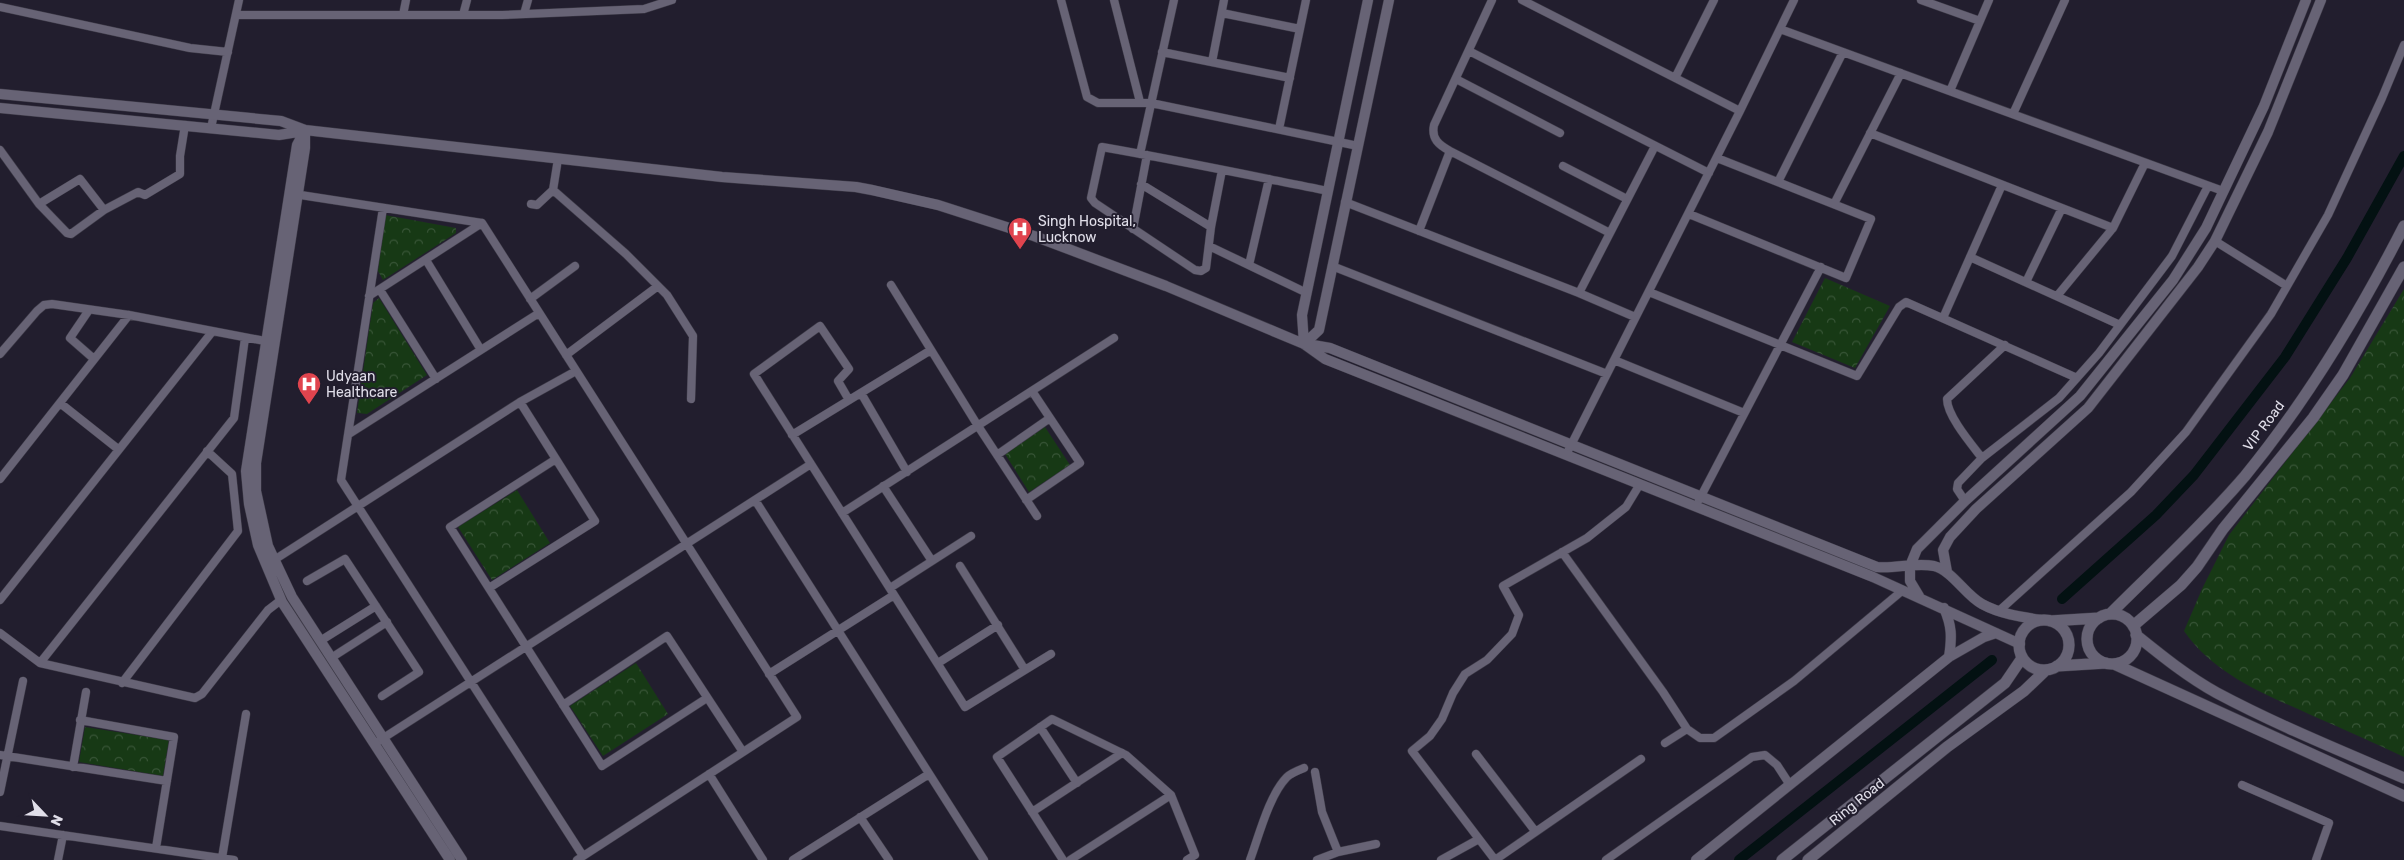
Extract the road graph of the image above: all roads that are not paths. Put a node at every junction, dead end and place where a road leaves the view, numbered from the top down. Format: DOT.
graph roads {
  1 [pos="239,0"];
  2 [pos="406,0"];
  3 [pos="467,0"];
  4 [pos="528,0"];
  5 [pos="649,0"];
  6 [pos="672,0"];
  7 [pos="1061,0"];
  8 [pos="1114,0"];
  9 [pos="1174,0"];
  10 [pos="1224,0"];
  11 [pos="1306,0"];
  12 [pos="1368,0"];
  13 [pos="1389,0"];
  14 [pos="1492,0"];
  15 [pos="1522,0"];
  16 [pos="1714,0"];
  17 [pos="1794,0"];
  18 [pos="1921,0"];
  19 [pos="1989,0"];
  20 [pos="2065,0"];
  21 [pos="2306,0"];
  22 [pos="2321,0"];
  23 [pos="0,7"];
  24 [pos="644,9"];
  25 [pos="524,14"];
  26 [pos="1222,14"];
  27 [pos="236,15"];
  28 [pos="403,15"];
  29 [pos="463,15"];
  30 [pos="1980,21"];
  31 [pos="1300,29"];
  32 [pos="1780,29"];
  33 [pos="2404,45"];
  34 [pos="1469,51"];
  35 [pos="228,52"];
  36 [pos="1162,52"];
  37 [pos="1842,52"];
  38 [pos="1212,62"];
  39 [pos="1901,73"];
  40 [pos="1290,78"];
  41 [pos="1675,78"];
  42 [pos="1456,79"];
  43 [pos="1950,91"];
  44 [pos="0,94"];
  45 [pos="1140,102"];
  46 [pos="1151,103"];
  47 [pos="0,108"];
  48 [pos="1740,111"];
  49 [pos="2013,114"];
  50 [pos="214,115"];
  51 [pos="185,125"];
  52 [pos="211,128"];
  53 [pos="305,130"];
  54 [pos="1279,130"];
  55 [pos="1560,133"];
  56 [pos="1870,133"];
  57 [pos="1338,142"];
  58 [pos="1358,146"];
  59 [pos="1655,146"];
  60 [pos="0,150"];
  61 [pos="1450,151"];
  62 [pos="1143,154"];
  63 [pos="558,158"];
  64 [pos="1717,158"];
  65 [pos="2144,163"];
  66 [pos="1563,166"];
  67 [pos="1222,170"];
  68 [pos="1709,173"];
  69 [pos="1269,179"];
  70 [pos="1778,182"];
  71 [pos="1141,184"];
  72 [pos="2002,185"];
  73 [pos="2208,186"];
  74 [pos="553,190"];
  75 [pos="1328,191"];
  76 [pos="2224,191"];
  77 [pos="294,193"];
  78 [pos="1627,199"];
  79 [pos="1345,202"];
  80 [pos="39,204"];
  81 [pos="532,204"];
  82 [pos="1834,204"];
  83 [pos="382,208"];
  84 [pos="2062,208"];
  85 [pos="104,210"];
  86 [pos="1689,214"];
  87 [pos="482,224"];
  88 [pos="2404,226"];
  89 [pos="1211,227"];
  90 [pos="2113,228"];
  91 [pos="1133,229"];
  92 [pos="1419,231"];
  93 [pos="1610,233"];
  94 [pos="2215,241"];
  95 [pos="1209,246"];
  96 [pos="1970,257"];
  97 [pos="426,260"];
  98 [pos="1249,265"];
  99 [pos="575,266"];
  100 [pos="1332,266"];
  101 [pos="2404,267"];
  102 [pos="1821,268"];
  103 [pos="2026,282"];
  104 [pos="658,286"];
  105 [pos="891,286"];
  106 [pos="2287,286"];
  107 [pos="380,290"];
  108 [pos="1649,292"];
  109 [pos="1306,293"];
  110 [pos="1579,293"];
  111 [pos="369,296"];
  112 [pos="2057,296"];
  113 [pos="530,299"];
  114 [pos="89,310"];
  115 [pos="539,313"];
  116 [pos="129,315"];
  117 [pos="1635,317"];
  118 [pos="1943,318"];
  119 [pos="2120,325"];
  120 [pos="212,332"];
  121 [pos="245,338"];
  122 [pos="1114,338"];
  123 [pos="270,342"];
  124 [pos="1304,344"];
  125 [pos="2005,345"];
  126 [pos="1780,346"];
  127 [pos="481,350"];
  128 [pos="931,350"];
  129 [pos="0,354"];
  130 [pos="566,355"];
  131 [pos="94,359"];
  132 [pos="1614,360"];
  133 [pos="576,371"];
  134 [pos="1607,374"];
  135 [pos="2077,378"];
  136 [pos="436,379"];
  137 [pos="1032,391"];
  138 [pos="861,393"];
  139 [pos="690,399"];
  140 [pos="849,400"];
  141 [pos="520,402"];
  142 [pos="60,403"];
  143 [pos="1744,414"];
  144 [pos="1050,418"];
  145 [pos="978,426"];
  146 [pos="348,434"];
  147 [pos="792,435"];
  148 [pos="1572,444"];
  149 [pos="118,449"];
  150 [pos="207,451"];
  151 [pos="997,455"];
  152 [pos="1566,455"];
  153 [pos="1982,458"];
  154 [pos="556,459"];
  155 [pos="811,464"];
  156 [pos="907,472"];
  157 [pos="0,479"];
  158 [pos="1640,484"];
  159 [pos="884,486"];
  160 [pos="1701,496"];
  161 [pos="755,500"];
  162 [pos="1026,500"];
  163 [pos="1965,501"];
  164 [pos="358,506"];
  165 [pos="1696,506"];
  166 [pos="842,513"];
  167 [pos="1036,516"];
  168 [pos="971,536"];
  169 [pos="687,544"];
  170 [pos="1562,552"];
  171 [pos="932,561"];
  172 [pos="270,562"];
  173 [pos="960,566"];
  174 [pos="1910,566"];
  175 [pos="1947,572"];
  176 [pos="307,581"];
  177 [pos="489,588"];
  178 [pos="1903,590"];
  179 [pos="892,592"];
  180 [pos="1922,598"];
  181 [pos="0,600"];
  182 [pos="282,600"];
  183 [pos="376,606"];
  184 [pos="1944,608"];
  185 [pos="2000,610"];
  186 [pos="2104,616"];
  187 [pos="2046,621"];
  188 [pos="387,622"];
  189 [pos="998,625"];
  190 [pos="838,631"];
  191 [pos="2135,631"];
  192 [pos="0,633"];
  193 [pos="1996,633"];
  194 [pos="320,641"];
  195 [pos="2020,644"];
  196 [pos="526,647"];
  197 [pos="1051,654"];
  198 [pos="1949,657"];
  199 [pos="331,658"];
  200 [pos="2022,658"];
  201 [pos="40,663"];
  202 [pos="938,663"];
  203 [pos="2110,664"];
  204 [pos="2052,668"];
  205 [pos="1025,670"];
  206 [pos="769,674"];
  207 [pos="23,681"];
  208 [pos="471,682"];
  209 [pos="122,683"];
  210 [pos="86,692"];
  211 [pos="382,696"];
  212 [pos="707,698"];
  213 [pos="563,704"];
  214 [pos="246,714"];
  215 [pos="80,720"];
  216 [pos="1040,727"];
  217 [pos="1687,729"];
  218 [pos="379,741"];
  219 [pos="1665,743"];
  220 [pos="743,752"];
  221 [pos="1122,753"];
  222 [pos="1476,754"];
  223 [pos="4,756"];
  224 [pos="1641,759"];
  225 [pos="74,767"];
  226 [pos="1304,768"];
  227 [pos="1315,772"];
  228 [pos="710,774"];
  229 [pos="929,774"];
  230 [pos="2404,778"];
  231 [pos="167,781"];
  232 [pos="1077,783"];
  233 [pos="1790,785"];
  234 [pos="2242,786"];
  235 [pos="0,792"];
  236 [pos="1171,796"];
  237 [pos="2404,796"];
  238 [pos="1032,812"];
  239 [pos="860,817"];
  240 [pos="0,826"];
  241 [pos="1535,831"];
  242 [pos="63,835"];
  243 [pos="1480,839"];
  244 [pos="1376,844"];
  245 [pos="156,848"];
  246 [pos="1338,852"];
  247 [pos="222,858"];
  248 [pos="580,858"];
  249 [pos="58,860"];
  250 [pos="234,860"];
  251 [pos="450,860"];
  252 [pos="462,860"];
  253 [pos="763,860"];
  254 [pos="793,860"];
  255 [pos="889,860"];
  256 [pos="984,860"];
  257 [pos="1063,860"];
  258 [pos="1070,860"];
  259 [pos="1187,860"];
  260 [pos="1250,860"];
  261 [pos="1317,860"];
  262 [pos="1441,860"];
  263 [pos="1495,860"];
  264 [pos="1606,860"];
  265 [pos="1696,860"];
  266 [pos="1782,860"];
  267 [pos="1808,860"];
  268 [pos="2316,860"];
  1 -- 27 [label="street"];
  2 -- 28 [label="street"];
  3 -- 29 [label="street"];
  4 -- 25 [label="street"];
  5 -- 24 [label="street"];
  6 -- 24 [label="street"];
  7 -- 45 [label="street"];
  8 -- 45 [label="street"];
  9 -- 36 [label="street"];
  10 -- 26 [label="street"];
  11 -- 31 [label="street"];
  12 -- 57 [label="street"];
  13 -- 58 [label="street"];
  14 -- 34 [label="street"];
  15 -- 41 [label="street"];
  16 -- 41 [label="street"];
  17 -- 32 [label="street"];
  18 -- 30 [label="street"];
  19 -- 30 [label="street"];
  20 -- 49 [label="street"];
  21 -- 76 [label="street"];
  22 -- 94 [label="street"];
  23 -- 35 [label="street"];
  24 -- 25 [label="street"];
  25 -- 29 [label="street"];
  26 -- 31 [label="street"];
  26 -- 38 [label="street"];
  27 -- 28 [label="street"];
  27 -- 35 [label="street"];
  28 -- 29 [label="street"];
  30 -- 43 [label="street"];
  31 -- 40 [label="street"];
  32 -- 37 [label="street"];
  32 -- 48 [label="street"];
  33 -- 106 [label="street"];
  34 -- 42 [label="street"];
  34 -- 59 [label="street"];
  35 -- 50 [label="street"];
  36 -- 38 [label="street"];
  36 -- 46 [label="street"];
  37 -- 39 [label="street"];
  37 -- 70 [label="street"];
  38 -- 40 [label="street"];
  39 -- 43 [label="street"];
  39 -- 56 [label="street"];
  40 -- 54 [label="street"];
  41 -- 48 [label="street"];
  42 -- 55 [label="street"];
  42 -- 61 [label="street"];
  43 -- 49 [label="street"];
  44 -- 50 [label="street"];
  45 -- 46 [label="street"];
  46 -- 54 [label="street"];
  46 -- 62 [label="street"];
  47 -- 51 [label="street"];
  48 -- 64 [label="street"];
  49 -- 65 [label="street"];
  50 -- 52 [label="street"];
  50 -- 53 [label="street"];
  51 -- 52 [label="street"];
  51 -- 85 [label="street"];
  52 -- 53 [label="street"];
  53 -- 63 [label="street"];
  53 -- 77 [label="street"];
  54 -- 57 [label="street"];
  56 -- 72 [label="street"];
  56 -- 82 [label="street"];
  57 -- 58 [label="street"];
  57 -- 75 [label="street"];
  58 -- 79 [label="street"];
  59 -- 68 [label="street"];
  59 -- 78 [label="street"];
  60 -- 80 [label="street"];
  61 -- 92 [label="street"];
  61 -- 93 [label="street"];
  62 -- 67 [label="street"];
  62 -- 71 [label="street"];
  62 -- 91 [label="street"];
  63 -- 74 [label="street"];
  63 -- 124 [label="street"];
  64 -- 68 [label="street"];
  64 -- 70 [label="street"];
  65 -- 73 [label="street"];
  65 -- 90 [label="street"];
  66 -- 78 [label="street"];
  67 -- 69 [label="street"];
  67 -- 89 [label="street"];
  68 -- 86 [label="street"];
  69 -- 75 [label="street"];
  69 -- 98 [label="street"];
  70 -- 82 [label="street"];
  71 -- 89 [label="street"];
  71 -- 91 [label="street"];
  72 -- 84 [label="street"];
  72 -- 96 [label="street"];
  73 -- 76 [label="street"];
  73 -- 119 [label="street"];
  74 -- 81 [label="street"];
  74 -- 104 [label="street"];
  75 -- 109 [label="street"];
  76 -- 163 [label="street"];
  77 -- 83 [label="street"];
  77 -- 123 [label="street"];
  78 -- 93 [label="street"];
  79 -- 92 [label="street"];
  79 -- 100 [label="street"];
  80 -- 85 [label="street"];
  80 -- 85 [label="street"];
  82 -- 102 [label="street"];
  83 -- 87 [label="street"];
  83 -- 111 [label="street"];
  84 -- 90 [label="street"];
  84 -- 103 [label="street"];
  86 -- 102 [label="street"];
  86 -- 108 [label="street"];
  87 -- 97 [label="street"];
  87 -- 113 [label="street"];
  88 -- 186 [label="main road, VIP Road"];
  89 -- 95 [label="street"];
  90 -- 112 [label="street"];
  91 -- 95 [label="street"];
  92 -- 110 [label="street"];
  93 -- 110 [label="street"];
  94 -- 106 [label="street"];
  94 -- 175 [label="street"];
  95 -- 98 [label="street"];
  96 -- 103 [label="street"];
  96 -- 118 [label="street"];
  97 -- 107 [label="street"];
  97 -- 127 [label="street"];
  98 -- 109 [label="street"];
  99 -- 113 [label="street"];
  100 -- 124 [label="street"];
  100 -- 134 [label="street"];
  101 -- 191 [label="main road"];
  102 -- 126 [label="street"];
  103 -- 112 [label="street"];
  104 -- 130 [label="street"];
  104 -- 139 [label="street"];
  105 -- 128 [label="street"];
  106 -- 185 [label="street"];
  107 -- 111 [label="street"];
  107 -- 136 [label="street"];
  108 -- 117 [label="street"];
  108 -- 126 [label="street"];
  109 -- 124 [label="street"];
  110 -- 117 [label="street"];
  111 -- 146 [label="street"];
  112 -- 119 [label="street"];
  113 -- 115 [label="street"];
  114 -- 116 [label="street"];
  114 -- 129 [label="street"];
  114 -- 131 [label="street"];
  115 -- 127 [label="street"];
  115 -- 130 [label="street"];
  116 -- 120 [label="street"];
  116 -- 131 [label="street"];
  117 -- 132 [label="street"];
  118 -- 125 [label="street"];
  118 -- 126 [label="street"];
  119 -- 135 [label="street"];
  120 -- 121 [label="street"];
  120 -- 149 [label="street"];
  121 -- 123 [label="street"];
  121 -- 150 [label="street"];
  122 -- 137 [label="street"];
  123 -- 172 [label="street"];
  124 -- 148 [label="street"];
  124 -- 152 [label="street"];
  125 -- 135 [label="street"];
  125 -- 153 [label="street"];
  126 -- 143 [label="street"];
  127 -- 136 [label="street"];
  128 -- 138 [label="street"];
  128 -- 145 [label="street"];
  130 -- 133 [label="street"];
  131 -- 142 [label="street"];
  132 -- 134 [label="street"];
  132 -- 143 [label="street"];
  133 -- 141 [label="street"];
  133 -- 169 [label="street"];
  134 -- 148 [label="street"];
  135 -- 153 [label="street"];
  136 -- 146 [label="street"];
  137 -- 144 [label="street"];
  137 -- 145 [label="street"];
  138 -- 140 [label="street"];
  138 -- 156 [label="street"];
  140 -- 147 [label="street"];
  140 -- 147 [label="street"];
  141 -- 154 [label="street"];
  141 -- 164 [label="street"];
  142 -- 149 [label="street"];
  142 -- 157 [label="street"];
  143 -- 160 [label="street"];
  144 -- 151 [label="street"];
  144 -- 162 [label="street"];
  145 -- 151 [label="street"];
  145 -- 156 [label="street"];
  146 -- 164 [label="street"];
  147 -- 155 [label="street"];
  148 -- 152 [label="street"];
  148 -- 160 [label="street"];
  149 -- 181 [label="street"];
  150 -- 201 [label="street"];
  150 -- 209 [label="street"];
  151 -- 162 [label="street"];
  152 -- 158 [label="street"];
  153 -- 163 [label="street"];
  154 -- 177 [label="street"];
  154 -- 177 [label="street"];
  155 -- 161 [label="street"];
  155 -- 166 [label="street"];
  156 -- 159 [label="street"];
  158 -- 165 [label="street"];
  158 -- 170 [label="street"];
  159 -- 166 [label="street"];
  159 -- 171 [label="street"];
  160 -- 165 [label="street"];
  160 -- 174 [label="street"];
  161 -- 169 [label="street"];
  161 -- 190 [label="street"];
  162 -- 167 [label="street"];
  163 -- 174 [label="street"];
  164 -- 172 [label="street"];
  164 -- 208 [label="street"];
  165 -- 178 [label="street"];
  166 -- 179 [label="street"];
  168 -- 171 [label="street"];
  169 -- 196 [label="street"];
  169 -- 206 [label="street"];
  170 -- 217 [label="street"];
  170 -- 243 [label="street"];
  171 -- 179 [label="street"];
  172 -- 182 [label="street"];
  172 -- 194 [label="street"];
  173 -- 189 [label="street"];
  174 -- 175 [label="street"];
  174 -- 180 [label="street"];
  175 -- 185 [label="street"];
  176 -- 183 [label="street"];
  177 -- 196 [label="street"];
  178 -- 180 [label="street"];
  178 -- 217 [label="street"];
  179 -- 190 [label="street"];
  179 -- 202 [label="street"];
  180 -- 184 [label="street"];
  182 -- 209 [label="street"];
  182 -- 218 [label="street"];
  183 -- 188 [label="street"];
  183 -- 194 [label="street"];
  184 -- 193 [label="street"];
  184 -- 198 [label="street"];
  185 -- 187 [label="street"];
  186 -- 187 [label="main road"];
  186 -- 191 [label="main road"];
  186 -- 203 [label="main road"];
  187 -- 195 [label="main road"];
  187 -- 204 [label="main road"];
  188 -- 199 [label="street"];
  188 -- 211 [label="street"];
  189 -- 202 [label="street"];
  189 -- 205 [label="street"];
  190 -- 206 [label="street"];
  190 -- 229 [label="street"];
  191 -- 203 [label="main road"];
  191 -- 230 [label="main road"];
  192 -- 201 [label="street"];
  193 -- 195 [label="street"];
  193 -- 198 [label="street"];
  194 -- 199 [label="street"];
  195 -- 200 [label="main road"];
  196 -- 208 [label="street"];
  196 -- 213 [label="street"];
  197 -- 205 [label="street"];
  198 -- 233 [label="street"];
  199 -- 218 [label="street"];
  200 -- 204 [label="main road"];
  200 -- 266 [label="main road"];
  201 -- 209 [label="street"];
  202 -- 205 [label="street"];
  203 -- 204 [label="main road"];
  203 -- 237 [label="main road"];
  204 -- 267 [label="main road, Ring Road"];
  206 -- 220 [label="street"];
  207 -- 223 [label="street"];
  208 -- 218 [label="street"];
  208 -- 248 [label="street"];
  210 -- 215 [label="street"];
  212 -- 213 [label="street"];
  212 -- 213 [label="street"];
  212 -- 220 [label="street"];
  214 -- 247 [label="street"];
  215 -- 225 [label="street"];
  215 -- 231 [label="street"];
  216 -- 221 [label="street"];
  216 -- 232 [label="street"];
  216 -- 238 [label="street"];
  217 -- 219 [label="street"];
  218 -- 251 [label="street"];
  218 -- 252 [label="street"];
  220 -- 228 [label="street"];
  221 -- 232 [label="street"];
  221 -- 236 [label="street"];
  222 -- 241 [label="street"];
  223 -- 225 [label="street"];
  223 -- 235 [label="street"];
  224 -- 241 [label="street"];
  225 -- 231 [label="street"];
  226 -- 260 [label="street"];
  227 -- 246 [label="street"];
  228 -- 248 [label="street"];
  228 -- 253 [label="street"];
  229 -- 239 [label="street"];
  229 -- 256 [label="street"];
  231 -- 245 [label="street"];
  232 -- 238 [label="street"];
  233 -- 264 [label="street"];
  233 -- 265 [label="street"];
  234 -- 268 [label="street"];
  236 -- 258 [label="street"];
  236 -- 259 [label="street"];
  238 -- 257 [label="street"];
  239 -- 254 [label="street"];
  239 -- 255 [label="street"];
  240 -- 242 [label="street"];
  241 -- 263 [label="street"];
  242 -- 245 [label="street"];
  242 -- 249 [label="street"];
  243 -- 262 [label="street"];
  243 -- 263 [label="street"];
  244 -- 246 [label="street"];
  245 -- 247 [label="street"];
  246 -- 261 [label="street"];
  247 -- 250 [label="street"];
}
